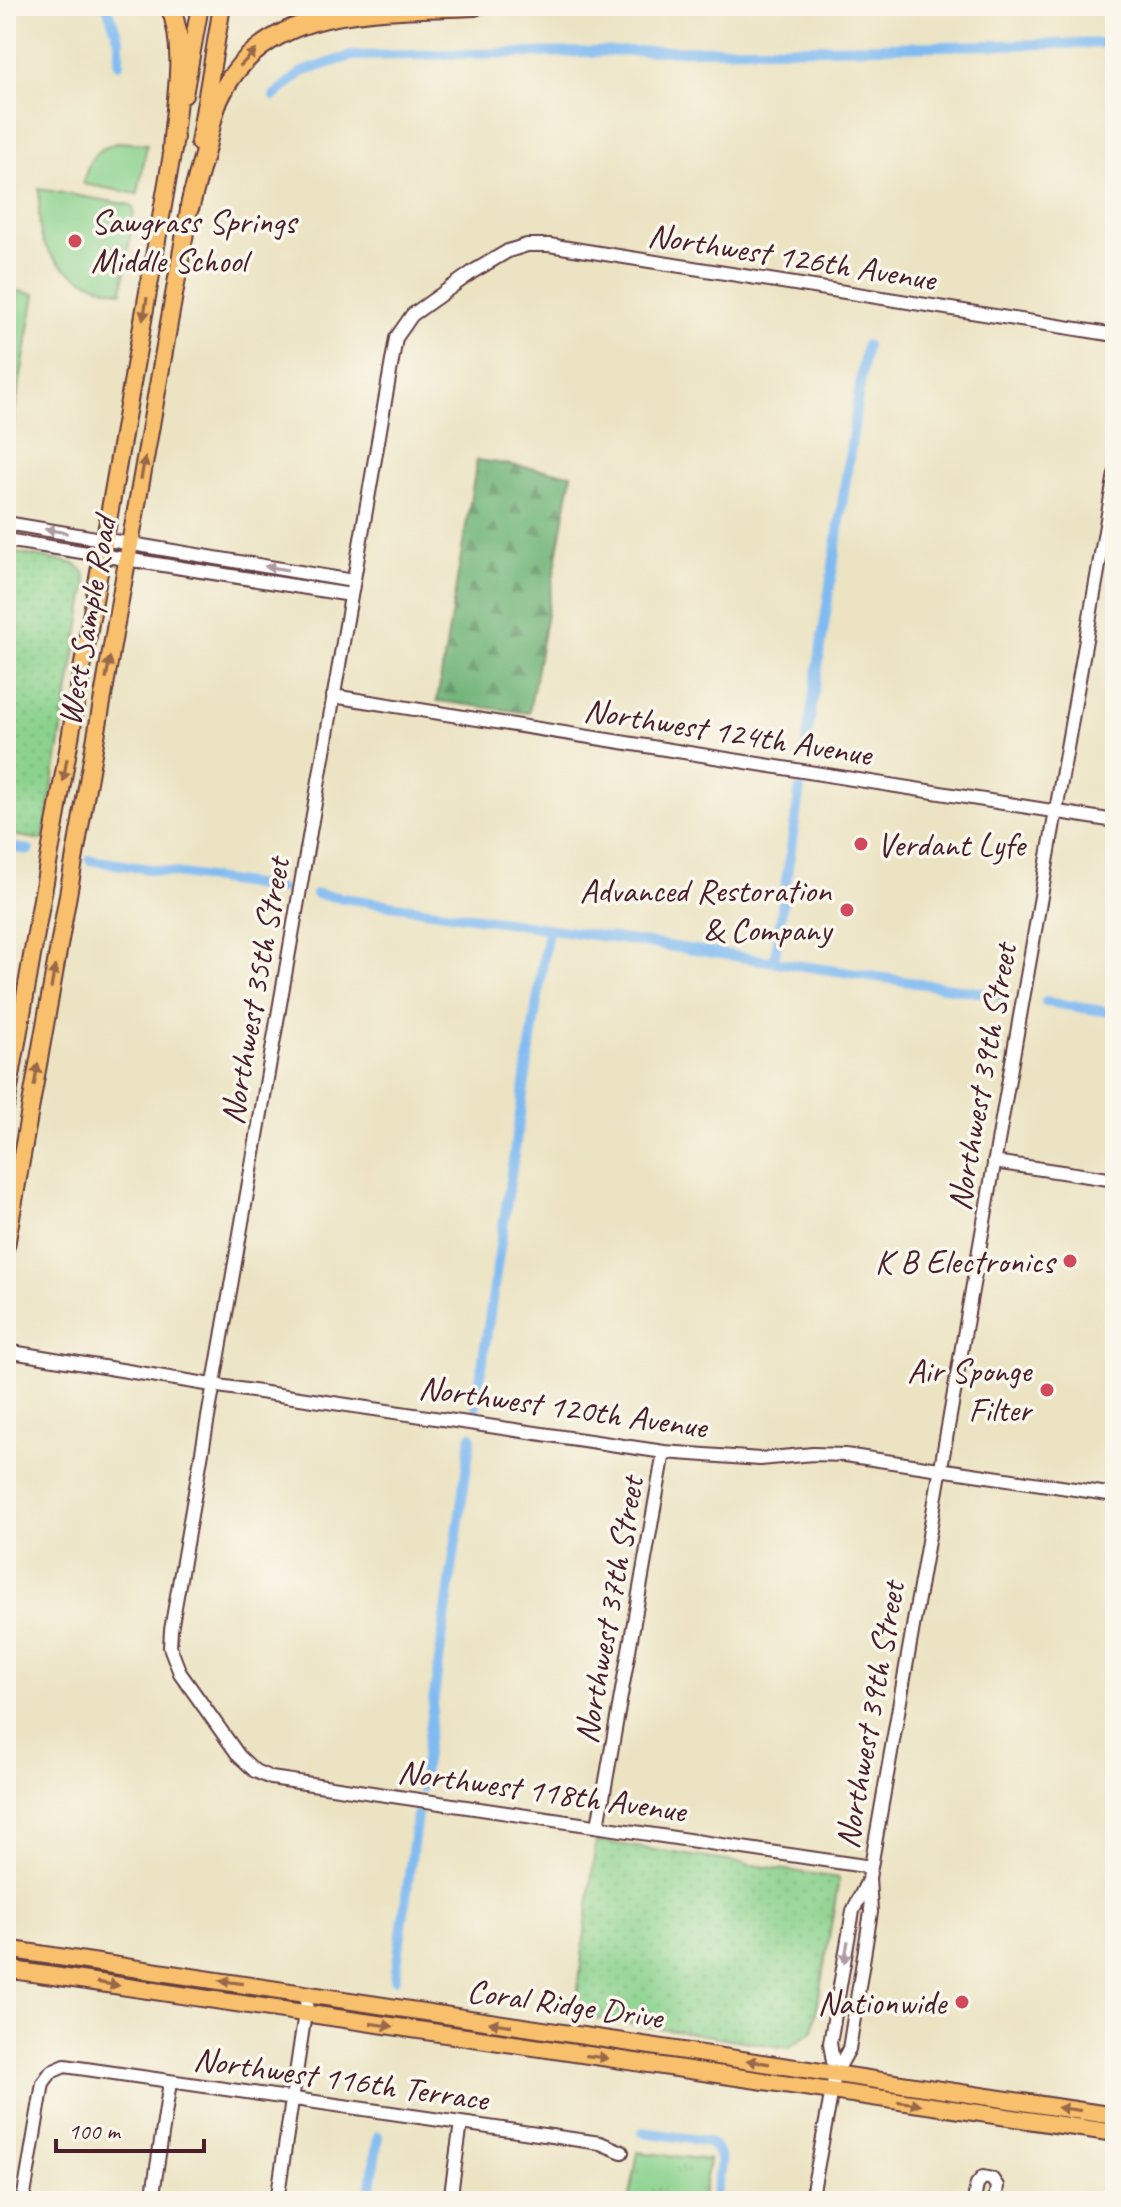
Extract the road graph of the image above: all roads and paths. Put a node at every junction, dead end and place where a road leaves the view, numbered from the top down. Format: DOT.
graph roads {
  1 [pos="170,6"];
  2 [pos="200,6"];
  3 [pos="222,6"];
  4 [pos="475,6"];
  5 [pos="172,150"];
  6 [pos="190,206"];
  7 [pos="467,275"];
  8 [pos="1115,335"];
  9 [pos="1115,474"];
  10 [pos="6,523"];
  11 [pos="6,540"];
  12 [pos="104,548"];
  13 [pos="129,552"];
  14 [pos="352,588"];
  15 [pos="333,696"];
  16 [pos="1056,812"];
  17 [pos="1115,821"];
  18 [pos="6,1105"];
  19 [pos="994,1162"];
  20 [pos="1115,1180"];
  21 [pos="6,1246"];
  22 [pos="6,1351"];
  23 [pos="212,1385"];
  24 [pos="664,1452"];
  25 [pos="941,1468"];
  26 [pos="1115,1495"];
  27 [pos="223,1734"];
  28 [pos="598,1826"];
  29 [pos="870,1873"];
  30 [pos="6,1949"];
  31 [pos="6,1969"];
  32 [pos="308,1993"];
  33 [pos="304,2013"];
  34 [pos="557,2032"];
  35 [pos="520,2046"];
  36 [pos="835,2074"];
  37 [pos="170,2082"];
  38 [pos="832,2092"];
  39 [pos="292,2099"];
  40 [pos="1115,2116"];
  41 [pos="461,2123"];
  42 [pos="1115,2133"];
  43 [pos="622,2152"];
  44 [pos="154,2187"];
  45 [pos="23,2201"];
  46 [pos="277,2201"];
  47 [pos="450,2201"];
  48 [pos="811,2201"];
  49 [pos="974,2201"];
  50 [pos="995,2201"];
  1 -- 5 [label="highway"];
  2 -- 5 [label="main road, West Sample Road"];
  3 -- 6 [label="main road, West Sample Road"];
  6 -- 4 [label="highway, one-way"];
  5 -- 12 [label="main road, West Sample Road, one-way"];
  13 -- 6 [label="main road, West Sample Road, one-way"];
  7 -- 8 [label="street, Northwest 126th Avenue"];
  7 -- 14 [label="street, Northwest 35th Street"];
  9 -- 16 [label="street, Northwest 39th Street"];
  12 -- 10 [label="street, one-way"];
  11 -- 12 [label="street"];
  12 -- 13 [label="street"];
  12 -- 18 [label="main road, West Sample Road, one-way"];
  13 -- 14 [label="street"];
  21 -- 13 [label="main road, West Sample Road, one-way"];
  14 -- 15 [label="street, Northwest 35th Street"];
  15 -- 16 [label="street, Northwest 124th Avenue"];
  15 -- 23 [label="street, Northwest 35th Street"];
  16 -- 17 [label="street, Northwest 124th Avenue"];
  16 -- 19 [label="street, Northwest 39th Street"];
  19 -- 20 [label="street"];
  19 -- 25 [label="street, Northwest 39th Street"];
  22 -- 23 [label="street, Northwest 120th Avenue"];
  23 -- 24 [label="street, Northwest 120th Avenue"];
  23 -- 27 [label="street, Northwest 35th Street"];
  24 -- 25 [label="street, Northwest 120th Avenue"];
  24 -- 28 [label="street, Northwest 37th Street"];
  25 -- 26 [label="street, Northwest 120th Avenue"];
  25 -- 29 [label="street, Northwest 39th Street"];
  27 -- 28 [label="street, Northwest 118th Avenue"];
  28 -- 29 [label="street, Northwest 118th Avenue"];
  29 -- 36 [label="street, Northwest 39th Street"];
  29 -- 36 [label="street, Northwest 39th Street, one-way"];
  32 -- 30 [label="main road, Coral Ridge Drive, one-way"];
  31 -- 33 [label="main road, Coral Ridge Drive, one-way"];
  32 -- 33 [label="street"];
  34 -- 32 [label="main road, Coral Ridge Drive, one-way"];
  33 -- 35 [label="main road, Coral Ridge Drive, one-way"];
  33 -- 39 [label="street"];
  34 -- 35 [label="main road"];
  36 -- 34 [label="main road, Coral Ridge Drive, one-way"];
  35 -- 38 [label="main road, Coral Ridge Drive, one-way"];
  36 -- 38 [label="street, Northwest 39th Street"];
  40 -- 36 [label="main road, Coral Ridge Drive, one-way"];
  37 -- 39 [label="street, Northwest 116th Terrace"];
  37 -- 44 [label="street"];
  37 -- 45 [label="street, Northwest 116th Terrace"];
  38 -- 42 [label="main road, Coral Ridge Drive, one-way"];
  38 -- 48 [label="street, Northwest 39th Street"];
  39 -- 41 [label="street, Northwest 116th Terrace"];
  39 -- 46 [label="street"];
  41 -- 43 [label="street, Northwest 116th Terrace"];
  41 -- 47 [label="street"];
  49 -- 50 [label="street"];
}
